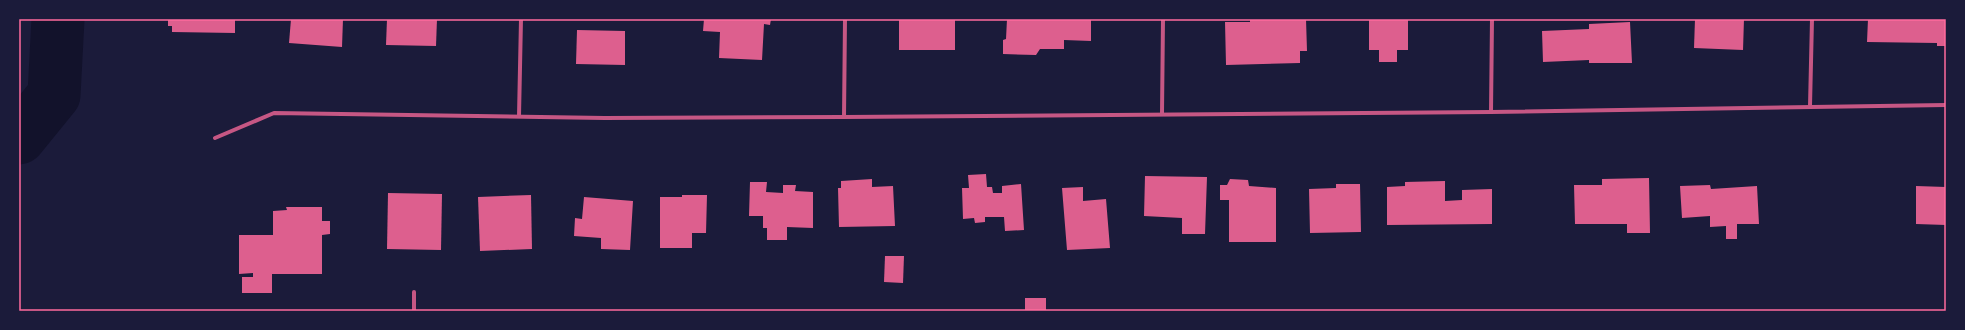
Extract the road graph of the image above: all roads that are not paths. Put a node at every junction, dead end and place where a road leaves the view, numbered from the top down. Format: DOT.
graph roads {
  1 [pos="521,19"];
  2 [pos="845,19"];
  3 [pos="1163,19"];
  4 [pos="1492,19"];
  5 [pos="1812,19"];
  6 [pos="1946,105"];
  7 [pos="1810,106"];
  8 [pos="1491,112"];
  9 [pos="1162,113"];
  10 [pos="519,116"];
  11 [pos="844,117"];
  12 [pos="215,138"];
  13 [pos="414,292"];
  14 [pos="414,311"];
  1 -- 10 [label="street"];
  2 -- 11 [label="street"];
  3 -- 9 [label="street"];
  4 -- 8 [label="street"];
  5 -- 7 [label="street"];
  6 -- 7 [label="street"];
  7 -- 8 [label="street"];
  8 -- 9 [label="street"];
  9 -- 11 [label="street"];
  10 -- 11 [label="street"];
  10 -- 12 [label="street"];
  13 -- 14 [label="street"];
}
